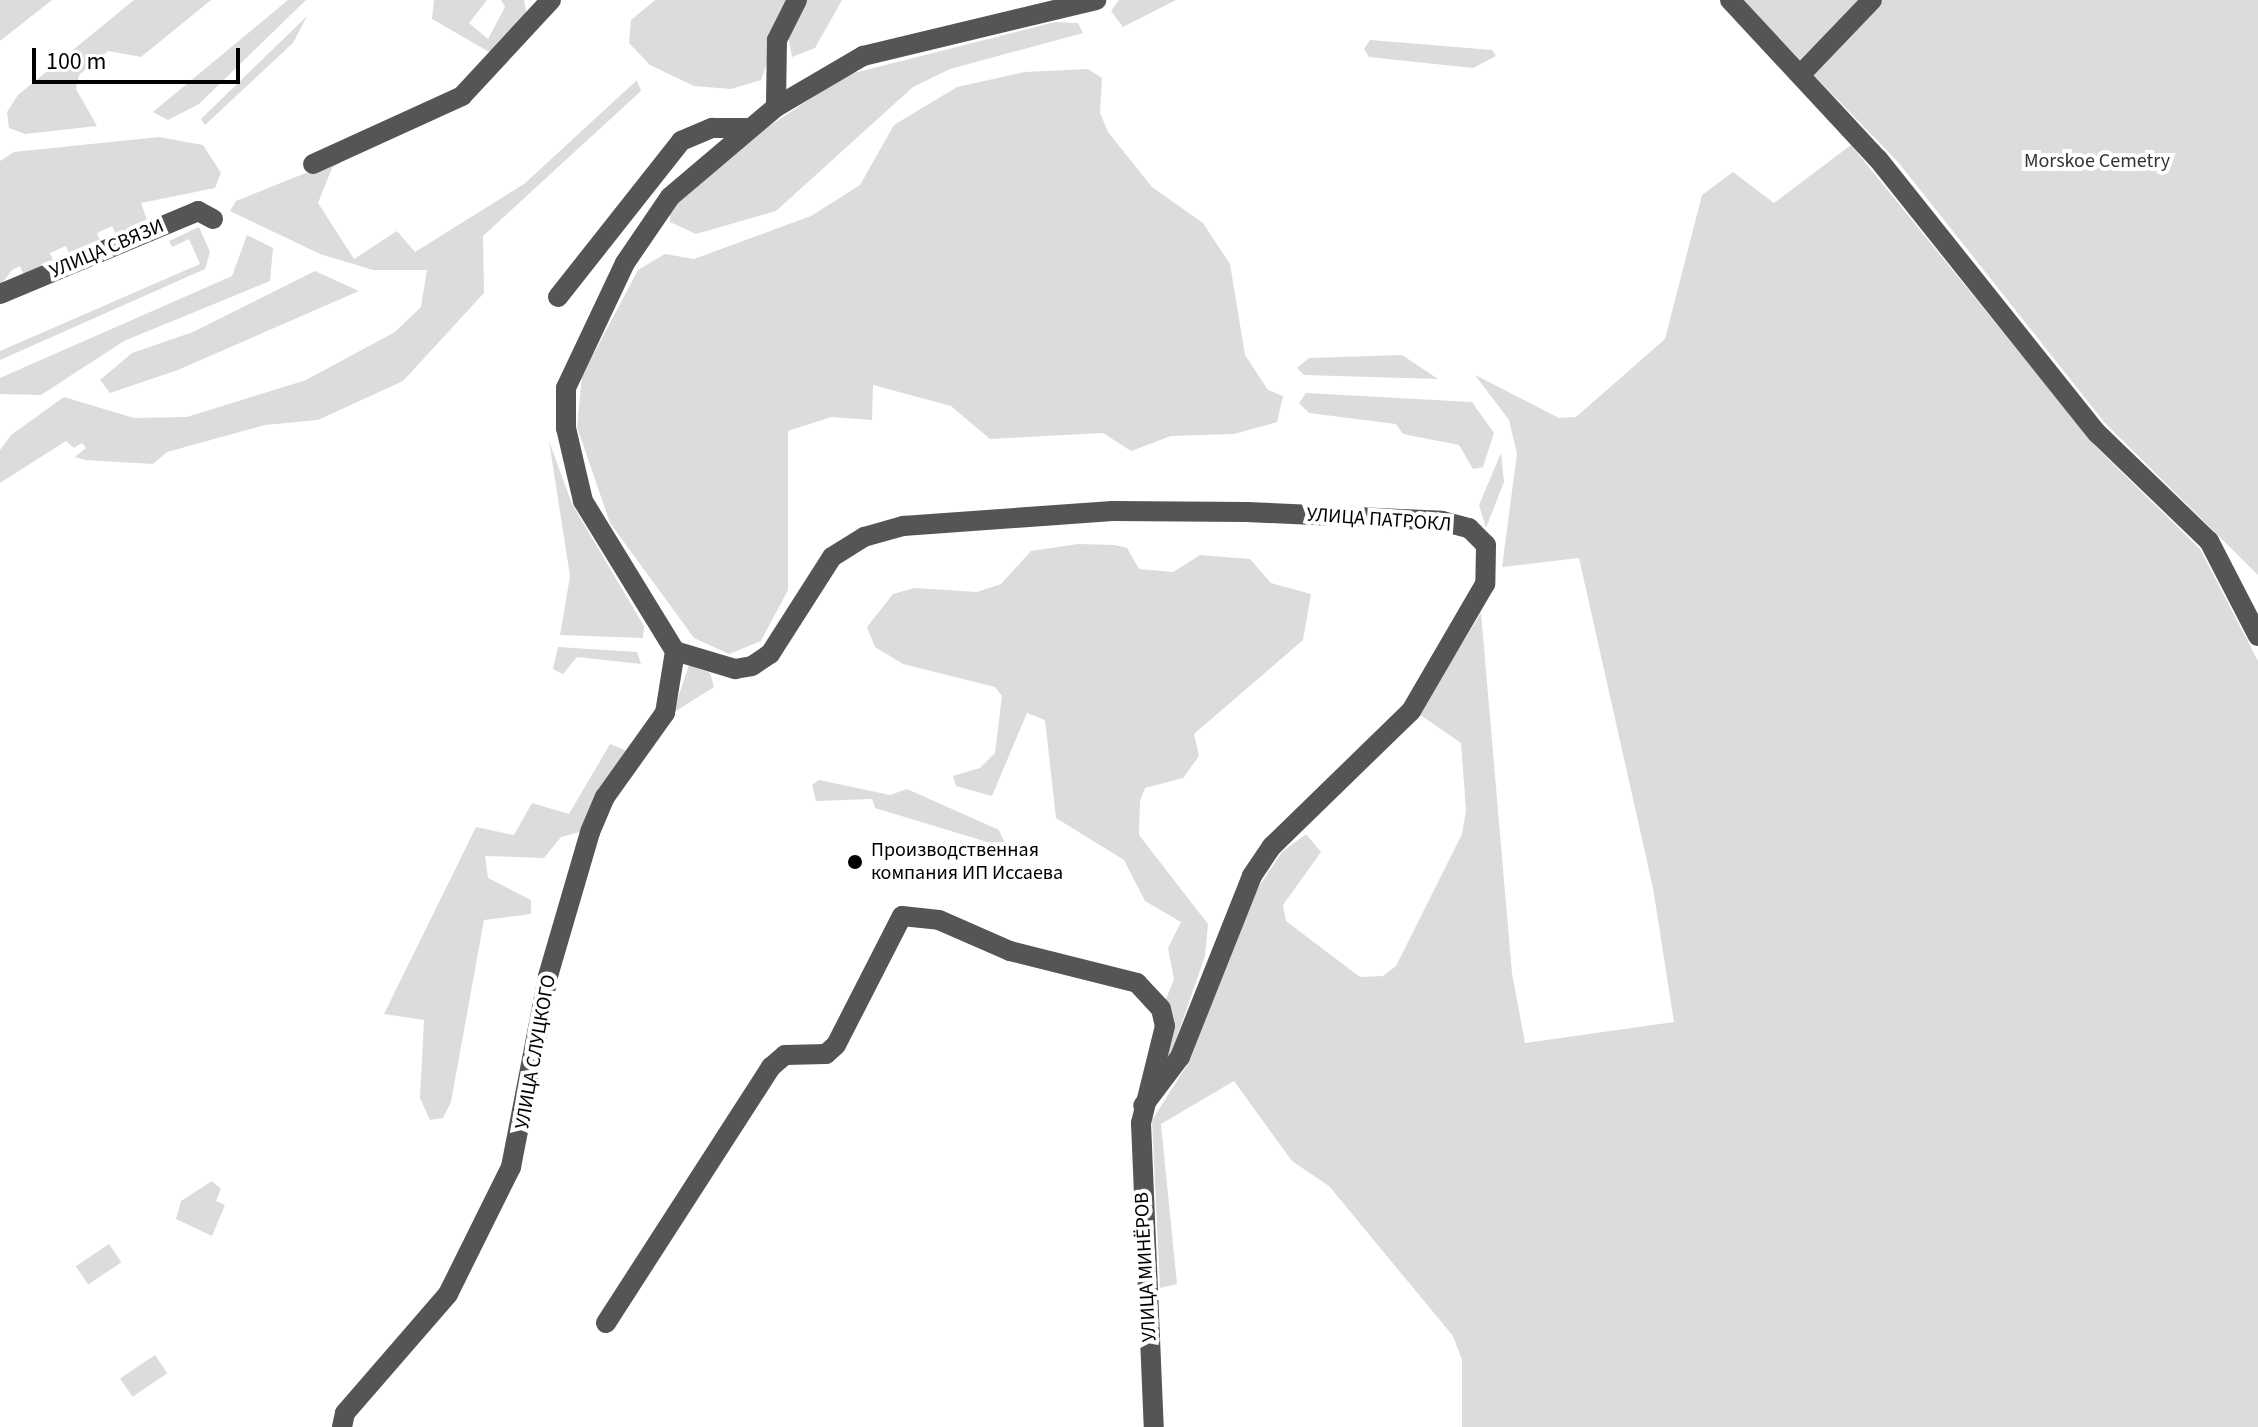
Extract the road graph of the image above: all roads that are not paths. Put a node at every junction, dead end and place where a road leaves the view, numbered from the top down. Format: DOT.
graph roads {
  1 [pos="551,0"];
  2 [pos="797,0"];
  3 [pos="1096,0"];
  4 [pos="1730,0"];
  5 [pos="1872,0"];
  6 [pos="1802,73"];
  7 [pos="776,107"];
  8 [pos="750,128"];
  9 [pos="313,164"];
  10 [pos="213,219"];
  11 [pos="0,294"];
  12 [pos="558,297"];
  13 [pos="2226,565"];
  14 [pos="2258,593"];
  15 [pos="2258,636"];
  16 [pos="675,651"];
  17 [pos="1143,1106"];
  18 [pos="606,1323"];
  19 [pos="342,1427"];
  20 [pos="1154,1427"];
  1 -- 9 [label="street"];
  2 -- 7 [label="street"];
  3 -- 7 [label="street"];
  4 -- 6 [label="street"];
  5 -- 6 [label="street"];
  6 -- 13 [label="street"];
  7 -- 8 [label="street"];
  8 -- 12 [label="street"];
  8 -- 16 [label="street"];
  10 -- 11 [label="street, УЛИЦА СВЯЗИ"];
  13 -- 14 [label="street"];
  13 -- 15 [label="street"];
  16 -- 17 [label="street, УЛИЦА ПАТРОКЛ"];
  16 -- 19 [label="street, УЛИЦА СЛУЦКОГО"];
  17 -- 18 [label="street, УЛИЦА МИНЁРОВ"];
  17 -- 20 [label="street, УЛИЦА МИНЁРОВ"];
}
